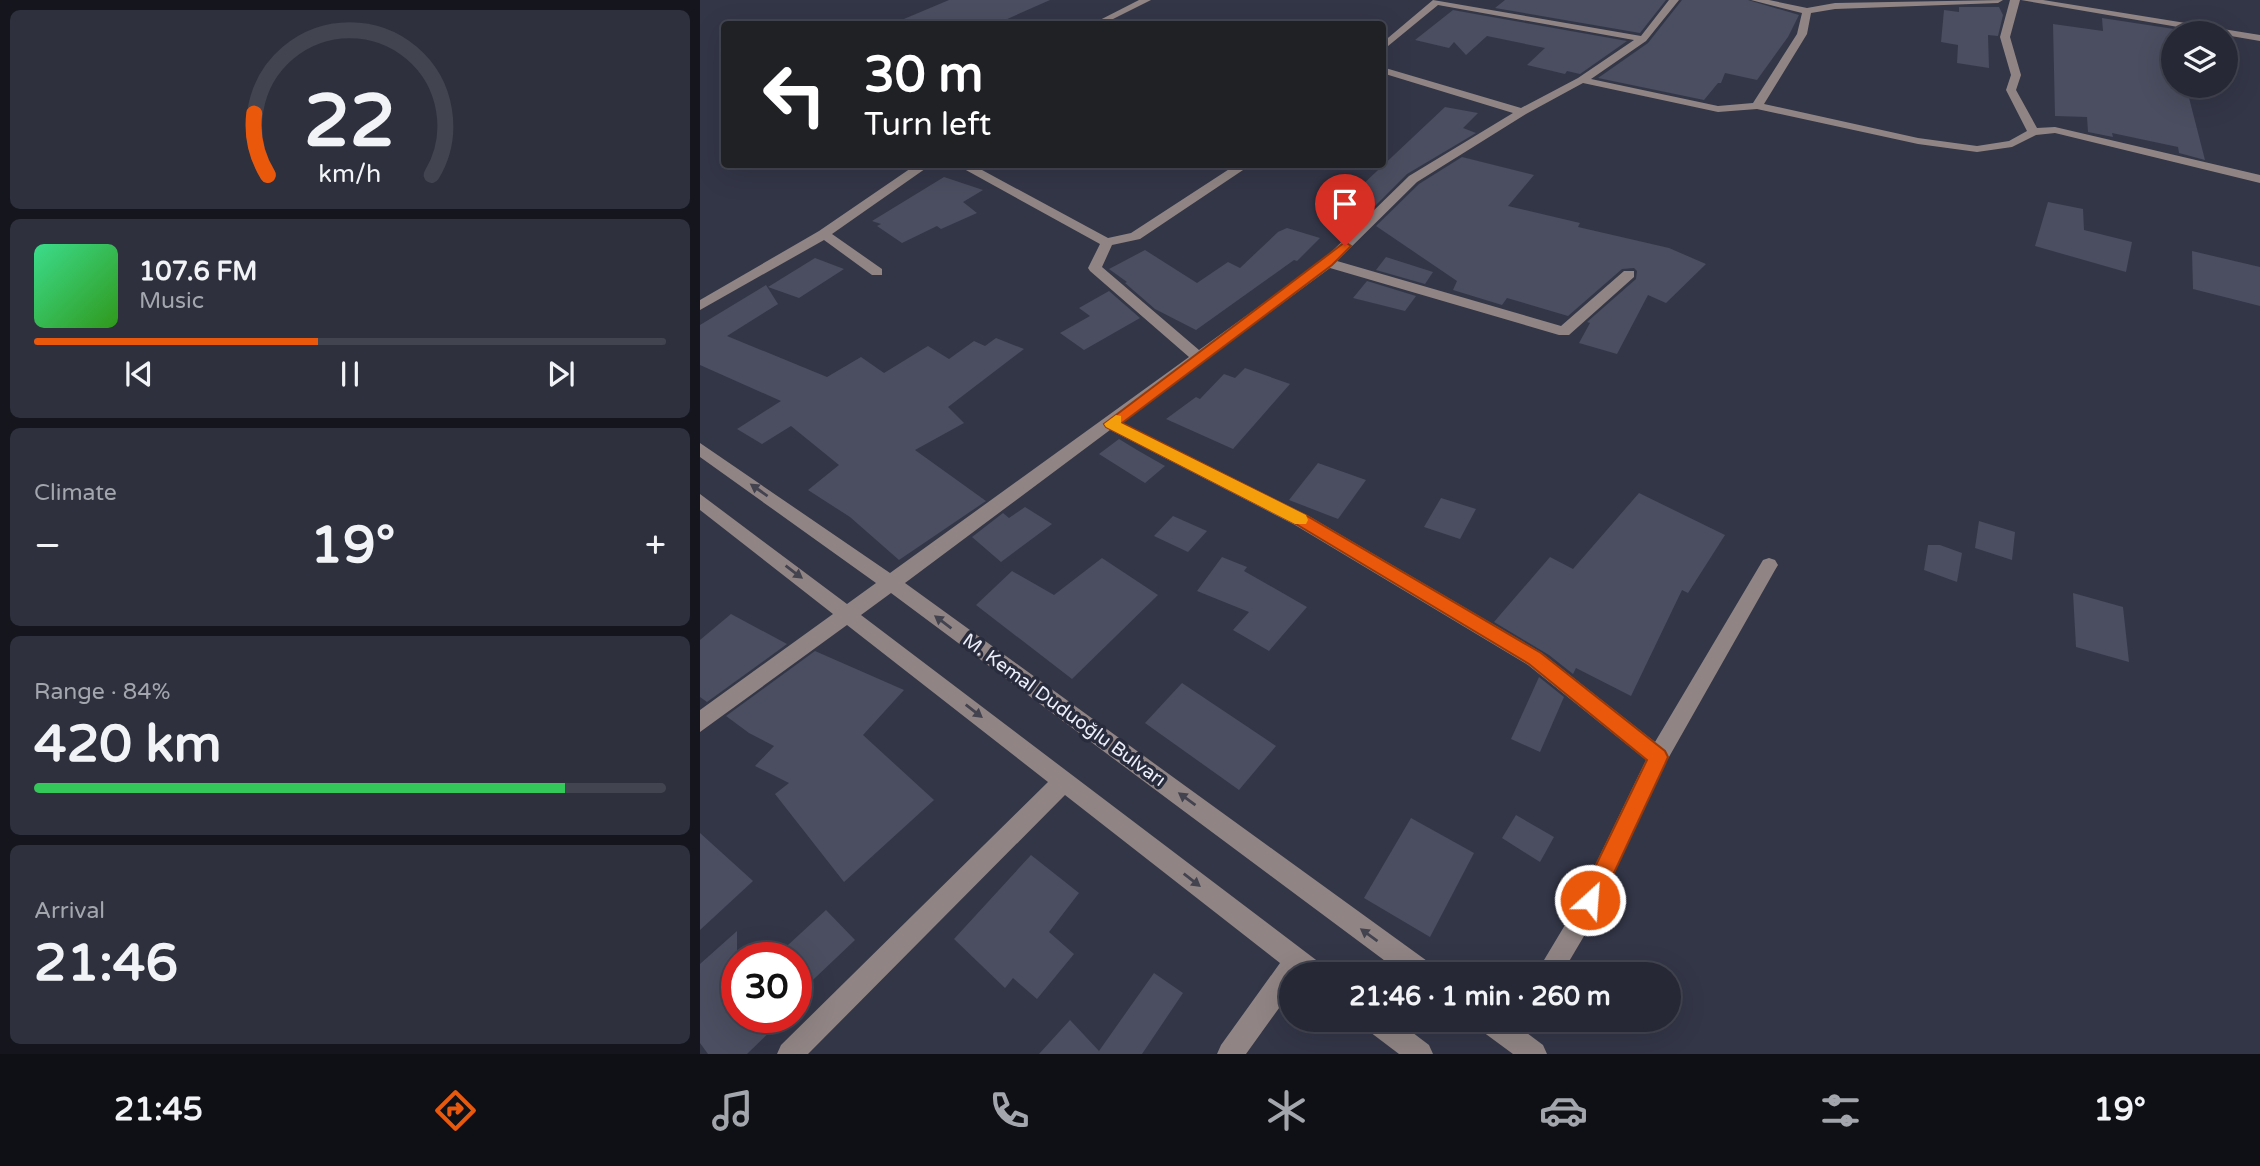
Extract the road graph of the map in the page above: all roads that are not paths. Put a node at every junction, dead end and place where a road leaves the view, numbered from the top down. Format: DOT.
graph roads {
  1 [pos="1146,0"];
  2 [pos="1674,0"];
  3 [pos="1756,0"];
  4 [pos="1998,0"];
  5 [pos="2015,0"];
  6 [pos="2026,0"];
  7 [pos="1437,1"];
  8 [pos="1807,11"];
  9 [pos="1103,21"];
  10 [pos="2260,38"];
  11 [pos="1643,39"];
  12 [pos="1386,45"];
  13 [pos="1386,71"];
  14 [pos="1582,80"];
  15 [pos="1757,106"];
  16 [pos="1522,112"];
  17 [pos="2033,132"];
  18 [pos="920,168"];
  19 [pos="968,168"];
  20 [pos="1240,168"];
  21 [pos="2260,179"];
  22 [pos="824,234"];
  23 [pos="1107,242"];
  24 [pos="1328,263"];
  25 [pos="877,272"];
  26 [pos="1629,274"];
  27 [pos="700,306"];
  28 [pos="1198,357"];
  29 [pos="1111,424"];
  30 [pos="700,449"];
  31 [pos="700,501"];
  32 [pos="1769,565"];
  33 [pos="891,583"];
  34 [pos="849,614"];
  35 [pos="700,722"];
  36 [pos="1658,757"];
  37 [pos="1064,781"];
  38 [pos="1298,962"];
  39 [pos="1407,962"];
  40 [pos="1555,962"];
  41 [pos="1279,999"];
  42 [pos="1391,1032"];
  43 [pos="1519,1032"];
  44 [pos="790,1054"];
  45 [pos="1230,1054"];
  46 [pos="1420,1054"];
  47 [pos="1534,1054"];
  1 -- 9 [label="street"];
  2 -- 11 [label="street"];
  3 -- 8 [label="street"];
  4 -- 8 [label="street"];
  5 -- 17 [label="street"];
  6 -- 10 [label="street"];
  7 -- 11 [label="street"];
  7 -- 12 [label="street"];
  8 -- 15 [label="street"];
  11 -- 14 [label="street"];
  13 -- 16 [label="street"];
  14 -- 15 [label="street"];
  14 -- 16 [label="street"];
  15 -- 17 [label="street"];
  16 -- 24 [label="street"];
  17 -- 21 [label="street"];
  18 -- 22 [label="street"];
  19 -- 23 [label="street"];
  20 -- 23 [label="street"];
  22 -- 25 [label="street"];
  22 -- 27 [label="street"];
  23 -- 28 [label="street"];
  24 -- 26 [label="street"];
  24 -- 28 [label="street"];
  28 -- 29 [label="street"];
  29 -- 33 [label="street"];
  29 -- 36 [label="street"];
  33 -- 30 [label="street, M. Kemal Duduoğlu Bulvarı, one-way"];
  31 -- 34 [label="street, one-way"];
  32 -- 36 [label="street"];
  33 -- 34 [label="street"];
  39 -- 33 [label="street, M. Kemal Duduoğlu Bulvarı, one-way"];
  34 -- 35 [label="street"];
  34 -- 37 [label="street, one-way"];
  36 -- 40 [label="street"];
  37 -- 38 [label="street, one-way"];
  37 -- 44 [label="street"];
  41 -- 45 [label="street"];
  42 -- 46 [label="street"];
  43 -- 47 [label="street"];
}
